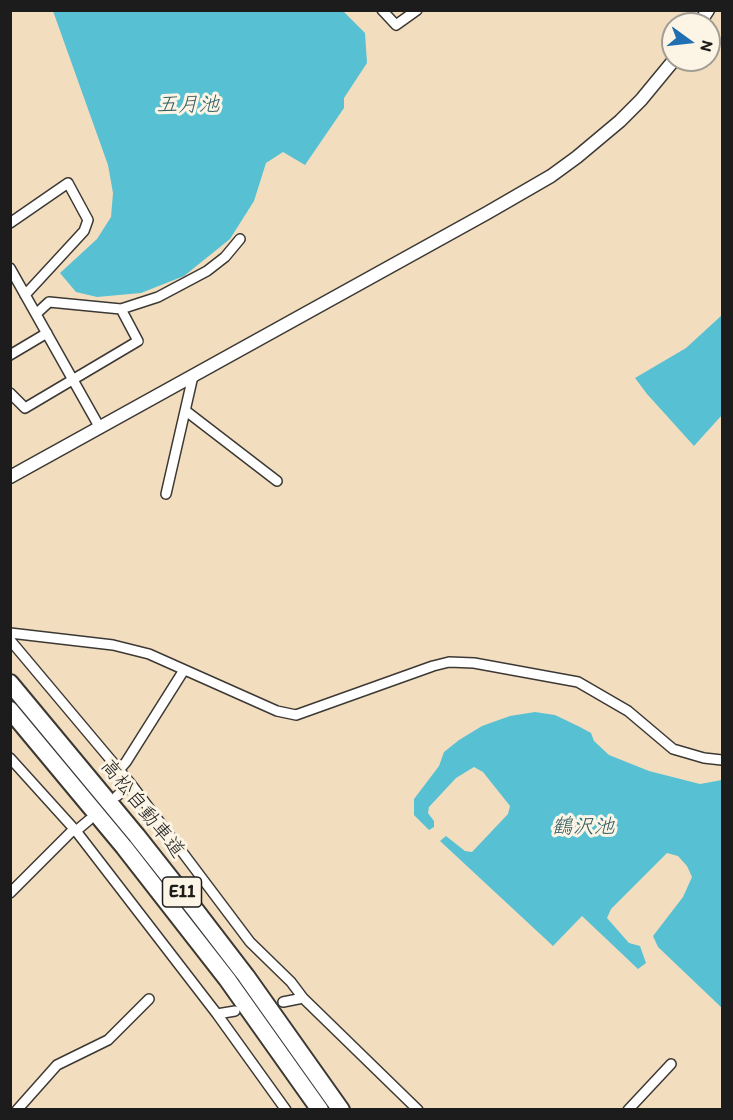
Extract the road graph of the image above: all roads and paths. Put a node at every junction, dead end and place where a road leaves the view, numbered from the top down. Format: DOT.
graph roads {
  1 [pos="382,10"];
  2 [pos="417,10"];
  3 [pos="665,72"];
  4 [pos="10,223"];
  5 [pos="240,239"];
  6 [pos="10,268"];
  7 [pos="20,285"];
  8 [pos="10,291"];
  9 [pos="25,295"];
  10 [pos="121,309"];
  11 [pos="36,314"];
  12 [pos="47,333"];
  13 [pos="10,355"];
  14 [pos="193,376"];
  15 [pos="74,380"];
  16 [pos="10,393"];
  17 [pos="186,411"];
  18 [pos="100,428"];
  19 [pos="10,477"];
  20 [pos="277,481"];
  21 [pos="166,494"];
  22 [pos="10,633"];
  23 [pos="10,640"];
  24 [pos="183,669"];
  25 [pos="10,683"];
  26 [pos="10,710"];
  27 [pos="10,758"];
  28 [pos="723,760"];
  29 [pos="119,770"];
  30 [pos="131,784"];
  31 [pos="117,796"];
  32 [pos="88,820"];
  33 [pos="75,830"];
  34 [pos="10,893"];
  35 [pos="303,998"];
  36 [pos="149,999"];
  37 [pos="283,1002"];
  38 [pos="235,1011"];
  39 [pos="217,1014"];
  40 [pos="671,1064"];
  41 [pos="17,1110"];
  42 [pos="286,1110"];
  43 [pos="320,1110"];
  44 [pos="341,1110"];
  45 [pos="418,1110"];
  46 [pos="628,1110"];
  1 -- 2 [label="street"];
  3 -- 14 [label="street"];
  4 -- 9 [label="street"];
  5 -- 10 [label="street"];
  6 -- 7 [label="street"];
  7 -- 8 [label="street"];
  7 -- 9 [label="street"];
  9 -- 11 [label="street"];
  10 -- 11 [label="street"];
  10 -- 15 [label="street"];
  11 -- 12 [label="street"];
  12 -- 13 [label="street"];
  12 -- 15 [label="street"];
  14 -- 17 [label="street"];
  14 -- 18 [label="street"];
  15 -- 16 [label="street"];
  15 -- 18 [label="street"];
  17 -- 20 [label="street"];
  17 -- 21 [label="street"];
  18 -- 19 [label="street"];
  22 -- 24 [label="street"];
  23 -- 29 [label="street"];
  24 -- 28 [label="street"];
  24 -- 29 [label="street"];
  25 -- 44 [label="highway, 高松自動車道 / E11"];
  26 -- 43 [label="highway, 高松自動車道 / E11"];
  27 -- 33 [label="street"];
  29 -- 30 [label="street"];
  30 -- 31 [label="street"];
  30 -- 35 [label="street"];
  32 -- 33 [label="street"];
  33 -- 34 [label="street"];
  33 -- 39 [label="street"];
  35 -- 37 [label="street"];
  35 -- 45 [label="street"];
  36 -- 41 [label="street"];
  38 -- 39 [label="street"];
  39 -- 42 [label="street"];
  40 -- 46 [label="street"];
}
